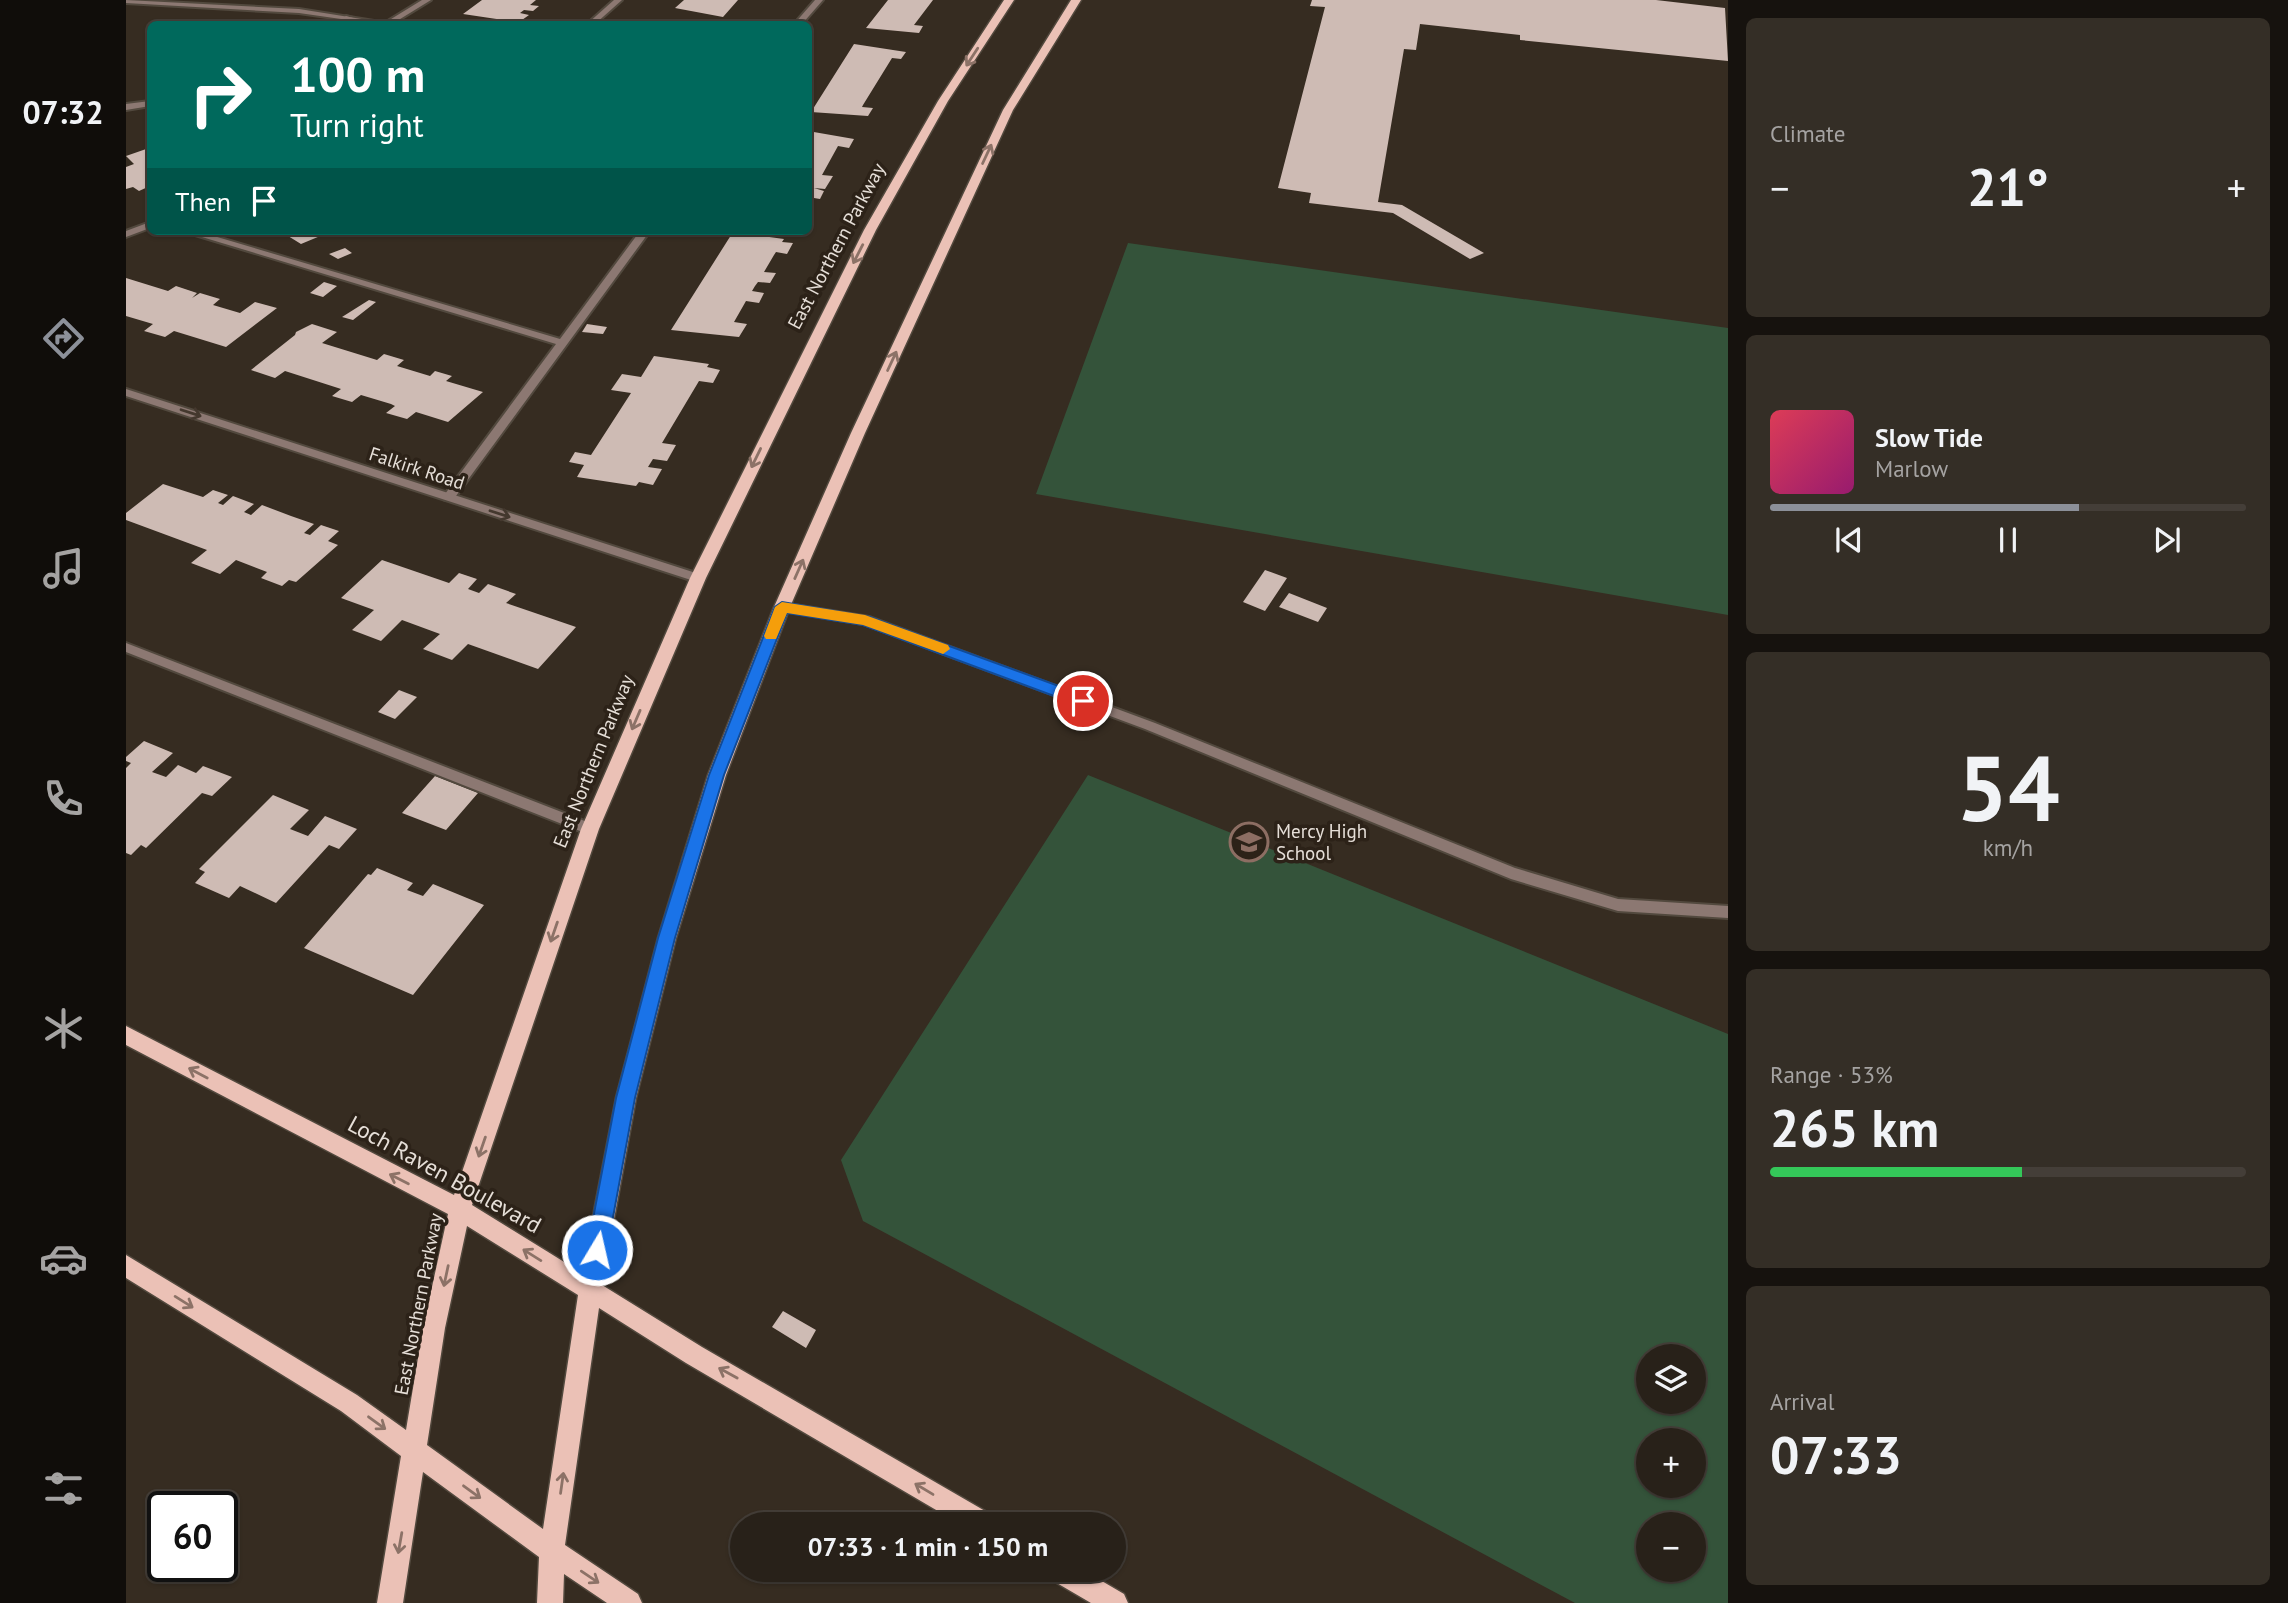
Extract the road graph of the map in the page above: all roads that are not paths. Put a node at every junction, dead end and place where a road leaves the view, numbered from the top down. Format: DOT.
graph roads {
  1 [pos="427,0"];
  2 [pos="618,0"];
  3 [pos="819,0"];
  4 [pos="1009,0"];
  5 [pos="1076,0"];
  6 [pos="126,1"];
  7 [pos="349,18"];
  8 [pos="343,21"];
  9 [pos="368,21"];
  10 [pos="393,21"];
  11 [pos="594,21"];
  12 [pos="802,21"];
  13 [pos="147,104"];
  14 [pos="126,107"];
  15 [pos="147,226"];
  16 [pos="126,234"];
  17 [pos="200,235"];
  18 [pos="642,235"];
  19 [pos="564,343"];
  20 [pos="126,392"];
  21 [pos="449,497"];
  22 [pos="698,578"];
  23 [pos="782,607"];
  24 [pos="126,647"];
  25 [pos="590,828"];
  26 [pos="1728,912"];
  27 [pos="126,1035"];
  28 [pos="460,1209"];
  29 [pos="126,1266"];
  30 [pos="590,1291"];
  31 [pos="416,1452"];
  32 [pos="962,1512"];
  33 [pos="552,1551"];
  34 [pos="1079,1582"];
  35 [pos="390,1603"];
  36 [pos="550,1603"];
  37 [pos="629,1603"];
  38 [pos="1115,1603"];
  1 -- 10 [label="street"];
  2 -- 11 [label="street"];
  3 -- 12 [label="street"];
  4 -- 22 [label="main road, East Northern Parkway, one-way"];
  23 -- 5 [label="main road, one-way"];
  6 -- 7 [label="street"];
  7 -- 8 [label="street"];
  7 -- 9 [label="street"];
  13 -- 14 [label="street"];
  15 -- 16 [label="street"];
  17 -- 19 [label="street"];
  18 -- 19 [label="street"];
  19 -- 21 [label="street"];
  20 -- 21 [label="street, Falkirk Road, one-way"];
  21 -- 22 [label="street, Falkirk Road, one-way"];
  22 -- 25 [label="main road, East Northern Parkway, one-way"];
  23 -- 26 [label="street"];
  23 -- 30 [label="main road"];
  24 -- 25 [label="street"];
  25 -- 28 [label="main road, East Northern Parkway, one-way"];
  28 -- 27 [label="main road, Loch Raven Boulevard, one-way"];
  30 -- 28 [label="main road, Loch Raven Boulevard, one-way"];
  28 -- 31 [label="main road, East Northern Parkway, one-way"];
  29 -- 31 [label="main road, one-way"];
  32 -- 30 [label="main road, Loch Raven Boulevard, one-way"];
  33 -- 30 [label="main road, one-way"];
  31 -- 33 [label="main road, one-way"];
  31 -- 35 [label="main road, East Northern Parkway, one-way"];
  33 -- 36 [label="main road"];
  33 -- 37 [label="main road, one-way"];
  34 -- 38 [label="main road"];
}
